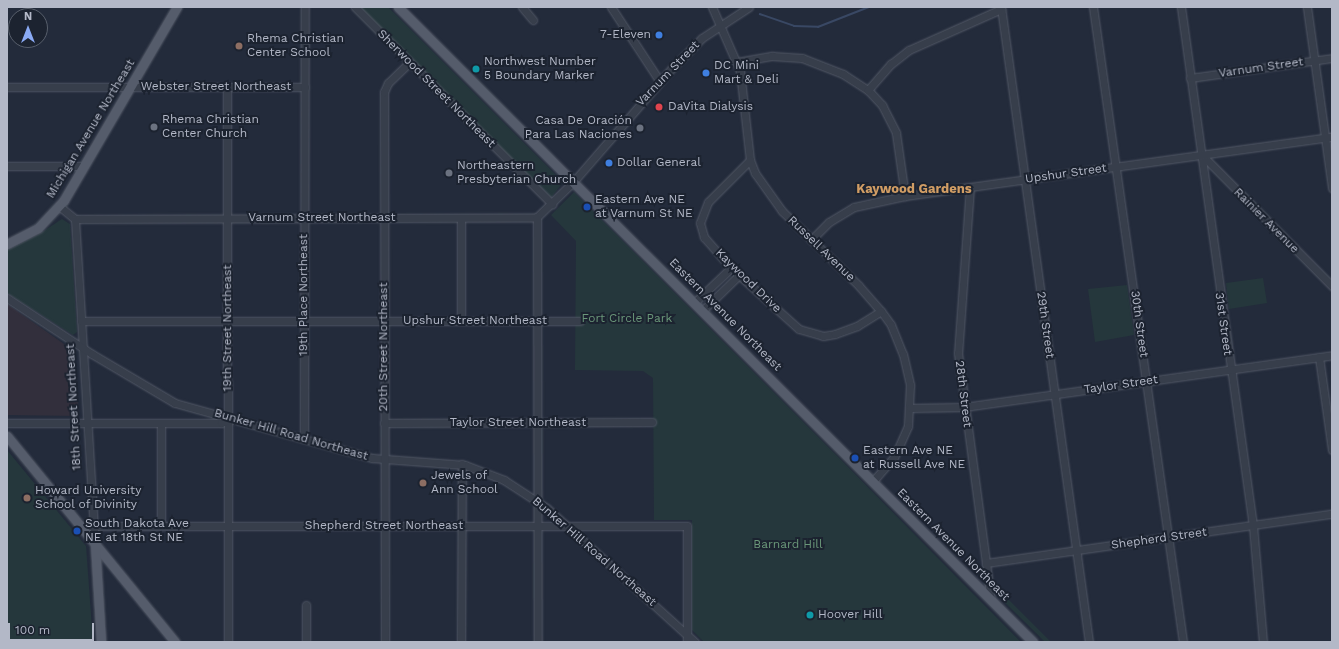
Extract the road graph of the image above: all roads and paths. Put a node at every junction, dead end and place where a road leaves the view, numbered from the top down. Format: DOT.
graph roads {
  1 [pos="177,7"];
  2 [pos="305,7"];
  3 [pos="354,7"];
  4 [pos="398,7"];
  5 [pos="522,7"];
  6 [pos="611,7"];
  7 [pos="712,7"];
  8 [pos="749,7"];
  9 [pos="1093,7"];
  10 [pos="1181,7"];
  11 [pos="1307,7"];
  12 [pos="1001,8"];
  13 [pos="533,20"];
  14 [pos="720,26"];
  15 [pos="1332,58"];
  16 [pos="1314,60"];
  17 [pos="410,62"];
  18 [pos="737,62"];
  19 [pos="1190,78"];
  20 [pos="659,80"];
  21 [pos="7,87"];
  22 [pos="130,87"];
  23 [pos="227,87"];
  24 [pos="305,87"];
  25 [pos="868,90"];
  26 [pos="1329,137"];
  27 [pos="1202,155"];
  28 [pos="750,160"];
  29 [pos="7,166"];
  30 [pos="84,166"];
  31 [pos="1116,167"];
  32 [pos="1024,179"];
  33 [pos="574,181"];
  34 [pos="970,187"];
  35 [pos="1332,188"];
  36 [pos="905,196"];
  37 [pos="552,204"];
  38 [pos="59,206"];
  39 [pos="537,217"];
  40 [pos="228,218"];
  41 [pos="305,218"];
  42 [pos="384,218"];
  43 [pos="461,218"];
  44 [pos="75,219"];
  45 [pos="810,240"];
  46 [pos="7,244"];
  47 [pos="732,268"];
  48 [pos="739,275"];
  49 [pos="1332,286"];
  50 [pos="7,298"];
  51 [pos="695,302"];
  52 [pos="702,310"];
  53 [pos="881,311"];
  54 [pos="81,321"];
  55 [pos="228,321"];
  56 [pos="304,321"];
  57 [pos="384,321"];
  58 [pos="461,321"];
  59 [pos="537,321"];
  60 [pos="580,321"];
  61 [pos="83,347"];
  62 [pos="1332,355"];
  63 [pos="1319,357"];
  64 [pos="1229,370"];
  65 [pos="1147,381"];
  66 [pos="1054,395"];
  67 [pos="964,407"];
  68 [pos="194,408"];
  69 [pos="910,408"];
  70 [pos="228,420"];
  71 [pos="652,422"];
  72 [pos="7,423"];
  73 [pos="87,423"];
  74 [pos="161,423"];
  75 [pos="195,423"];
  76 [pos="384,423"];
  77 [pos="538,423"];
  78 [pos="7,436"];
  79 [pos="304,439"];
  80 [pos="1332,450"];
  81 [pos="384,460"];
  82 [pos="462,464"];
  83 [pos="873,481"];
  84 [pos="537,500"];
  85 [pos="1332,514"];
  86 [pos="93,525"];
  87 [pos="161,525"];
  88 [pos="227,525"];
  89 [pos="461,525"];
  90 [pos="80,526"];
  91 [pos="384,526"];
  92 [pos="537,526"];
  93 [pos="568,526"];
  94 [pos="1252,526"];
  95 [pos="1168,538"];
  96 [pos="95,543"];
  97 [pos="1077,551"];
  98 [pos="986,563"];
  99 [pos="991,600"];
  100 [pos="306,605"];
  101 [pos="687,639"];
  102 [pos="100,642"];
  103 [pos="175,642"];
  104 [pos="228,642"];
  105 [pos="306,642"];
  106 [pos="385,642"];
  107 [pos="461,642"];
  108 [pos="538,642"];
  109 [pos="695,642"];
  110 [pos="1033,642"];
  111 [pos="1089,642"];
  112 [pos="1183,642"];
  113 [pos="1263,642"];
  1 -- 22 [label="main road, Michigan Avenue Northeast"];
  2 -- 24 [label="street, 19th Place Northeast"];
  3 -- 17 [label="street, Sherwood Street Northeast"];
  4 -- 33 [label="main road, Eastern Avenue Northeast"];
  5 -- 13 [label="street"];
  6 -- 20 [label="street"];
  7 -- 14 [label="street, Russell Avenue"];
  8 -- 14 [label="street, Varnum Street"];
  9 -- 31 [label="street, 30th Street"];
  10 -- 19 [label="street, 31st Street"];
  11 -- 16 [label="street"];
  12 -- 25 [label="street"];
  12 -- 32 [label="street, 29th Street"];
  14 -- 18 [label="street, Russell Avenue"];
  14 -- 20 [label="street, Varnum Street"];
  15 -- 16 [label="street, Varnum Street"];
  16 -- 19 [label="street, Varnum Street"];
  16 -- 26 [label="street"];
  17 -- 37 [label="street, Sherwood Street Northeast"];
  17 -- 42 [label="street, 20th Street Northeast"];
  18 -- 25 [label="street"];
  18 -- 28 [label="street, Russell Avenue"];
  19 -- 27 [label="street, 31st Street"];
  20 -- 33 [label="street, Varnum Street"];
  21 -- 22 [label="street, Webster Street Northeast"];
  22 -- 23 [label="street, Webster Street Northeast"];
  22 -- 30 [label="main road, Michigan Avenue Northeast"];
  23 -- 24 [label="street, Webster Street Northeast"];
  23 -- 40 [label="street, 19th Street Northeast"];
  24 -- 41 [label="street, 19th Place Northeast"];
  25 -- 36 [label="street"];
  26 -- 27 [label="street, Upshur Street"];
  26 -- 35 [label="street"];
  27 -- 31 [label="street, Upshur Street"];
  27 -- 49 [label="street, Rainier Avenue"];
  27 -- 64 [label="street, 31st Street"];
  28 -- 45 [label="street, Russell Avenue"];
  28 -- 47 [label="street, Kaywood Drive"];
  29 -- 30 [label="street"];
  30 -- 38 [label="main road, Michigan Avenue Northeast"];
  31 -- 32 [label="street, Upshur Street"];
  31 -- 65 [label="street, 30th Street"];
  32 -- 34 [label="street, Upshur Street"];
  32 -- 66 [label="street, 29th Street"];
  33 -- 37 [label="street"];
  33 -- 51 [label="main road, Eastern Avenue Northeast"];
  34 -- 36 [label="street, Upshur Street"];
  34 -- 67 [label="street, 28th Street"];
  36 -- 45 [label="street, Upshur Street"];
  37 -- 39 [label="street"];
  38 -- 44 [label="street"];
  38 -- 46 [label="main road, Michigan Avenue Northeast"];
  39 -- 43 [label="street, Varnum Street Northeast"];
  39 -- 59 [label="street"];
  40 -- 41 [label="street, Varnum Street Northeast"];
  40 -- 44 [label="street, Varnum Street Northeast"];
  40 -- 55 [label="street, 19th Street Northeast"];
  41 -- 42 [label="street, Varnum Street Northeast"];
  41 -- 56 [label="street, 19th Place Northeast"];
  42 -- 43 [label="street, Varnum Street Northeast"];
  42 -- 57 [label="street, 20th Street Northeast"];
  43 -- 58 [label="street"];
  44 -- 54 [label="street, 18th Street Northeast"];
  45 -- 53 [label="street, Russell Avenue"];
  47 -- 48 [label="street, Kaywood Drive"];
  47 -- 51 [label="street"];
  48 -- 52 [label="street"];
  48 -- 53 [label="street, Kaywood Drive"];
  50 -- 61 [label="street, Bunker Hill Road Northeast"];
  51 -- 52 [label="main road, Eastern Avenue Northeast"];
  52 -- 83 [label="main road, Eastern Avenue Northeast"];
  53 -- 69 [label="street, Russell Avenue"];
  54 -- 55 [label="street, Upshur Street Northeast"];
  54 -- 61 [label="street, 18th Street Northeast"];
  55 -- 56 [label="street, Upshur Street Northeast"];
  55 -- 70 [label="street, 19th Street Northeast"];
  56 -- 57 [label="street, Upshur Street Northeast"];
  56 -- 79 [label="street, 19th Place Northeast"];
  57 -- 58 [label="street, Upshur Street Northeast"];
  57 -- 76 [label="street, 20th Street Northeast"];
  58 -- 59 [label="street, Upshur Street Northeast"];
  59 -- 60 [label="street, Upshur Street Northeast"];
  59 -- 77 [label="street"];
  61 -- 68 [label="street, Bunker Hill Road Northeast"];
  61 -- 73 [label="street, 18th Street Northeast"];
  62 -- 63 [label="street, Taylor Street"];
  63 -- 64 [label="street, Taylor Street"];
  63 -- 80 [label="street"];
  64 -- 65 [label="street, Taylor Street"];
  64 -- 94 [label="street, 31st Street"];
  65 -- 66 [label="street, Taylor Street"];
  65 -- 95 [label="street, 30th Street"];
  66 -- 67 [label="street, Taylor Street"];
  66 -- 97 [label="street, 29th Street"];
  67 -- 69 [label="street, Taylor Street"];
  67 -- 98 [label="street, 28th Street"];
  68 -- 70 [label="street, Bunker Hill Road Northeast"];
  68 -- 75 [label="street, Bunker Hill Road Northeast"];
  69 -- 83 [label="street, Russell Avenue"];
  70 -- 75 [label="street"];
  70 -- 79 [label="street, Bunker Hill Road Northeast"];
  70 -- 88 [label="street, 19th Street Northeast"];
  71 -- 77 [label="street, Taylor Street Northeast"];
  72 -- 73 [label="street"];
  73 -- 74 [label="street"];
  73 -- 86 [label="street, 18th Street Northeast"];
  74 -- 75 [label="street"];
  74 -- 87 [label="street"];
  76 -- 77 [label="street, Taylor Street Northeast"];
  76 -- 81 [label="street, 20th Street Northeast"];
  77 -- 84 [label="street"];
  78 -- 90 [label="main road"];
  79 -- 81 [label="street, Bunker Hill Road Northeast"];
  81 -- 82 [label="street, Bunker Hill Road Northeast"];
  81 -- 91 [label="street, 20th Street Northeast"];
  82 -- 84 [label="street, Bunker Hill Road Northeast"];
  82 -- 89 [label="street"];
  83 -- 99 [label="main road, Eastern Avenue Northeast"];
  84 -- 92 [label="street"];
  84 -- 93 [label="street, Bunker Hill Road Northeast"];
  85 -- 94 [label="street, Shepherd Street"];
  86 -- 87 [label="street, Shepherd Street Northeast"];
  86 -- 90 [label="street, Shepherd Street Northeast"];
  86 -- 96 [label="street, 18th Street Northeast"];
  87 -- 88 [label="street, Shepherd Street Northeast"];
  88 -- 91 [label="street, Shepherd Street Northeast"];
  88 -- 104 [label="street, 19th Street Northeast"];
  89 -- 91 [label="street, Shepherd Street Northeast"];
  89 -- 92 [label="street, Shepherd Street Northeast"];
  89 -- 107 [label="street"];
  90 -- 96 [label="main road"];
  91 -- 106 [label="street, 20th Street Northeast"];
  92 -- 93 [label="street, Shepherd Street Northeast"];
  92 -- 108 [label="street"];
  93 -- 101 [label="street, Bunker Hill Road Northeast"];
  93 -- 101 [label="street, Shepherd Street Northeast"];
  94 -- 95 [label="street, Shepherd Street"];
  94 -- 113 [label="street, 31st Street"];
  95 -- 97 [label="street, Shepherd Street"];
  95 -- 112 [label="street, 30th Street"];
  96 -- 102 [label="main road, 18th Street Northeast"];
  96 -- 103 [label="main road"];
  97 -- 98 [label="street, Shepherd Street"];
  97 -- 111 [label="street, 29th Street"];
  98 -- 99 [label="street, 28th Street"];
  99 -- 110 [label="main road, Eastern Avenue Northeast"];
  100 -- 105 [label="street"];
  101 -- 109 [label="street, Bunker Hill Road Northeast"];
}
